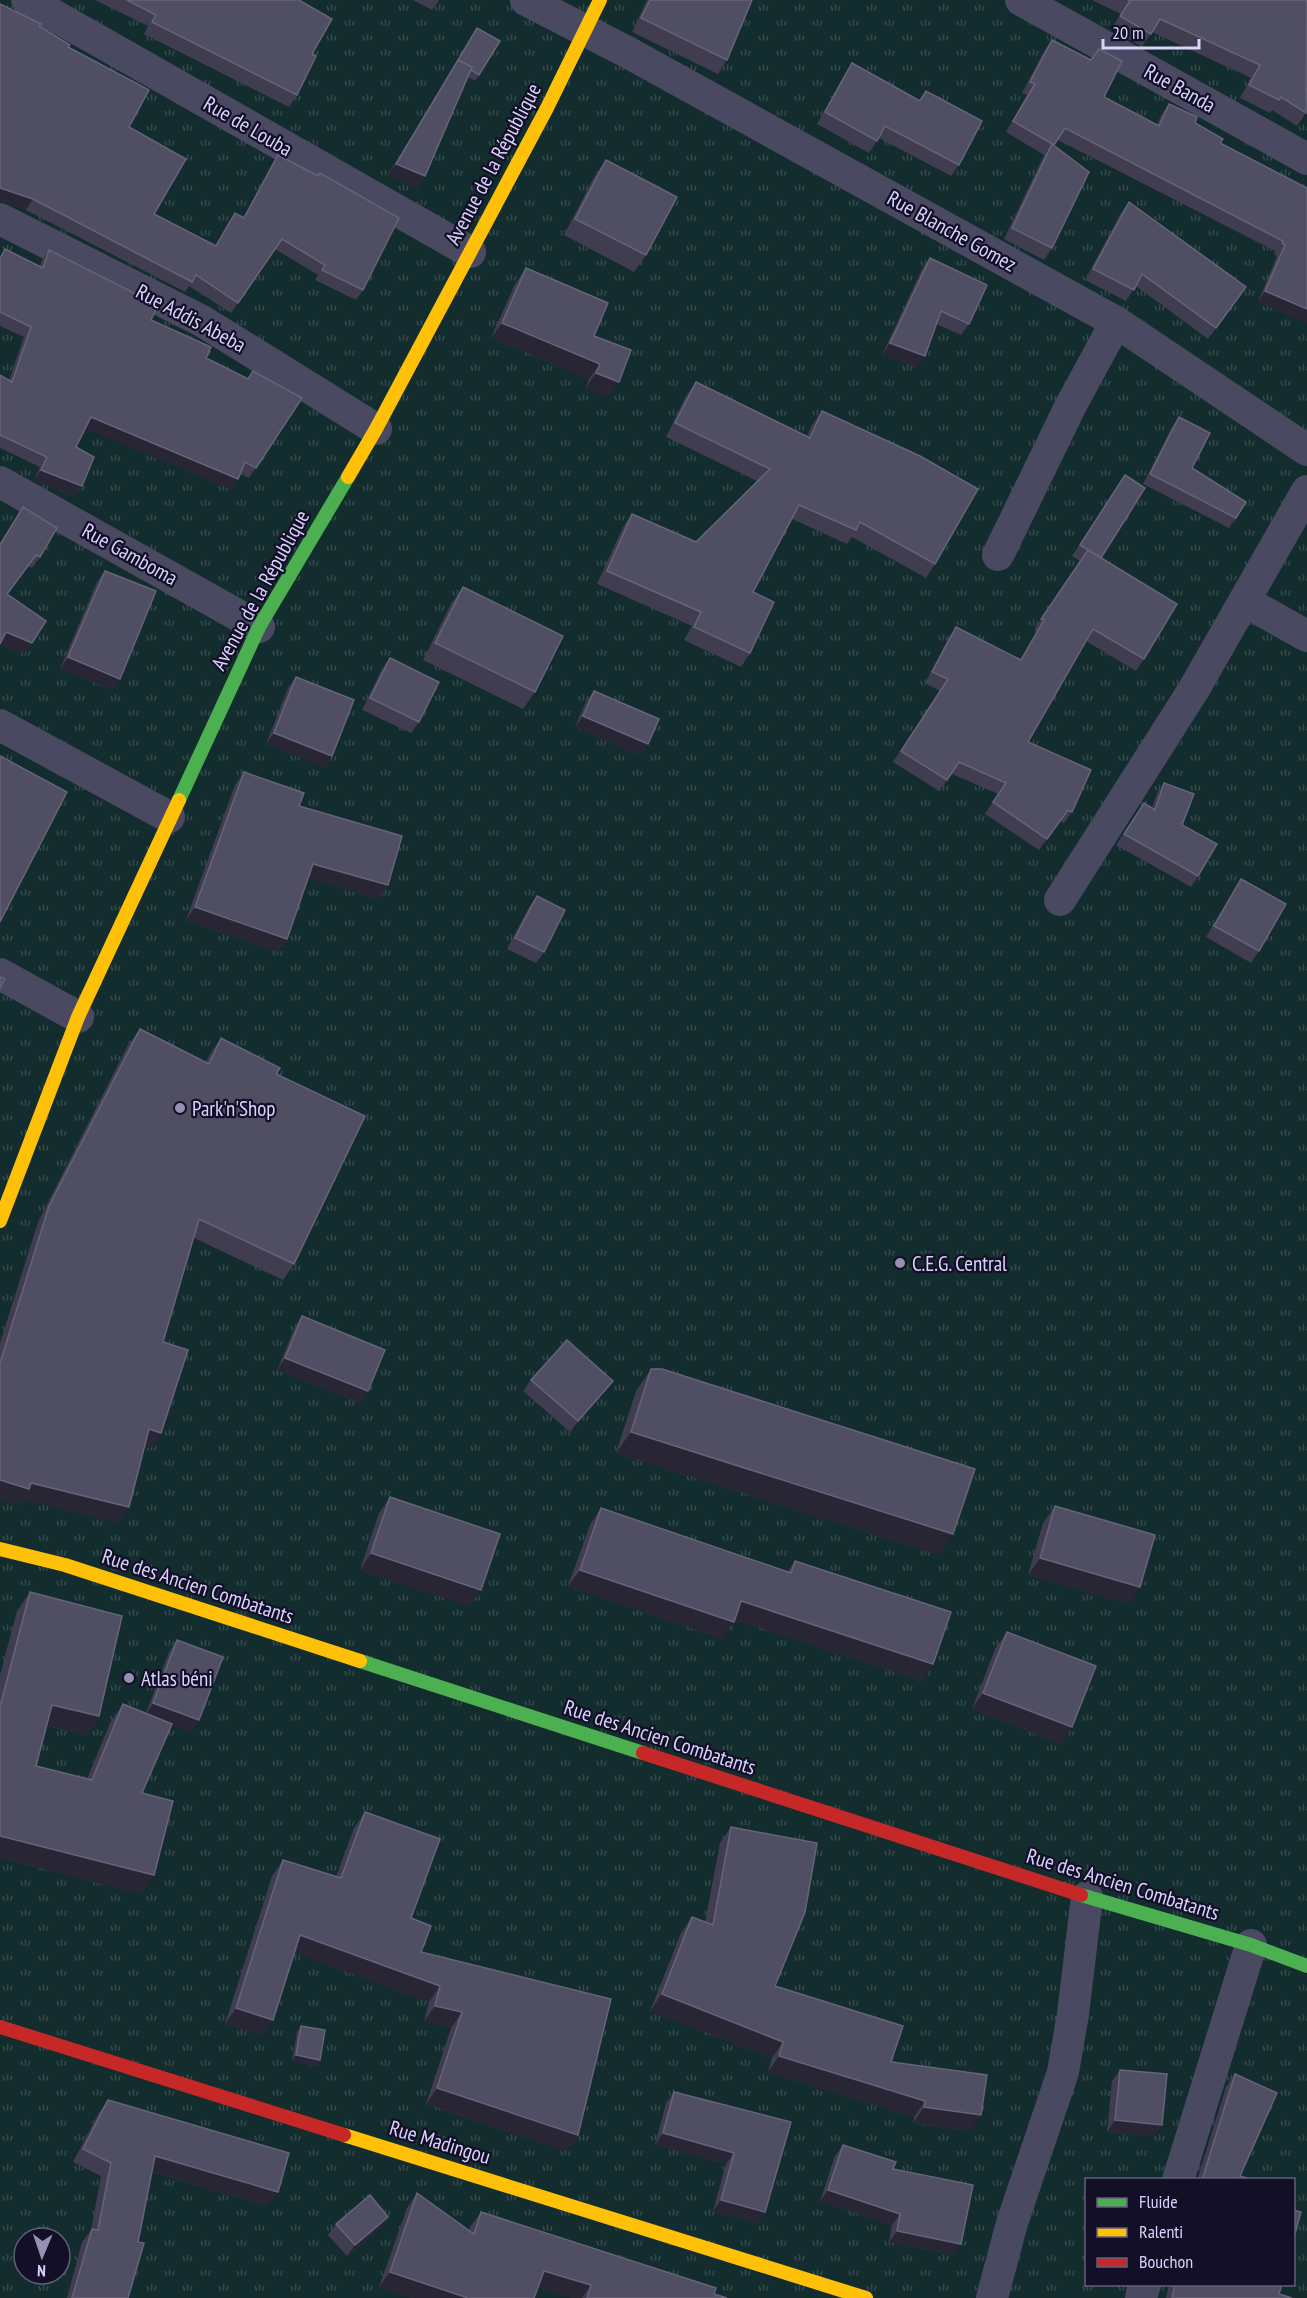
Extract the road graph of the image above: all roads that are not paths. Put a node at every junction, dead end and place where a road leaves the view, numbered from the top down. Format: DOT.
graph roads {
  1 [pos="27,0"];
  2 [pos="526,0"];
  3 [pos="600,0"];
  4 [pos="1021,0"];
  5 [pos="585,30"];
  6 [pos="1307,159"];
  7 [pos="0,219"];
  8 [pos="470,252"];
  9 [pos="1116,322"];
  10 [pos="376,429"];
  11 [pos="1307,450"];
  12 [pos="0,482"];
  13 [pos="1307,490"];
  14 [pos="998,555"];
  15 [pos="1246,602"];
  16 [pos="259,627"];
  17 [pos="1307,636"];
  18 [pos="0,725"];
  19 [pos="169,817"];
  20 [pos="1060,900"];
  21 [pos="0,974"];
  22 [pos="78,1017"];
  23 [pos="0,1221"];
  24 [pos="0,1549"];
  25 [pos="1088,1897"];
  26 [pos="1251,1945"];
  27 [pos="1307,1966"];
  28 [pos="0,2027"];
  29 [pos="1179,2178"];
  30 [pos="866,2298"];
  31 [pos="992,2298"];
  1 -- 8 [label="street, Rue de Louba"];
  2 -- 5 [label="street, Rue Blanche Gomez"];
  3 -- 5 [label="street, Avenue de la République"];
  4 -- 6 [label="street, Rue Banda"];
  5 -- 8 [label="street, Avenue de la République"];
  5 -- 9 [label="street, Rue Blanche Gomez"];
  7 -- 10 [label="street, Rue Addis Abeba"];
  8 -- 10 [label="street, Avenue de la République"];
  9 -- 11 [label="street, Rue Blanche Gomez"];
  9 -- 14 [label="street"];
  10 -- 16 [label="street, Avenue de la République"];
  12 -- 16 [label="street, Rue Gamboma"];
  13 -- 15 [label="street"];
  15 -- 17 [label="street"];
  15 -- 20 [label="street"];
  16 -- 19 [label="street, Avenue de la République"];
  18 -- 19 [label="street"];
  19 -- 22 [label="street, Avenue de la République"];
  21 -- 22 [label="street"];
  22 -- 23 [label="street, Avenue de la République"];
  24 -- 25 [label="street, Rue des Ancien Combatants"];
  25 -- 26 [label="street, Rue des Ancien Combatants"];
  25 -- 31 [label="street"];
  26 -- 27 [label="street, Rue des Ancien Combatants"];
  26 -- 29 [label="street"];
  28 -- 30 [label="street, Rue Madingou"];
}
